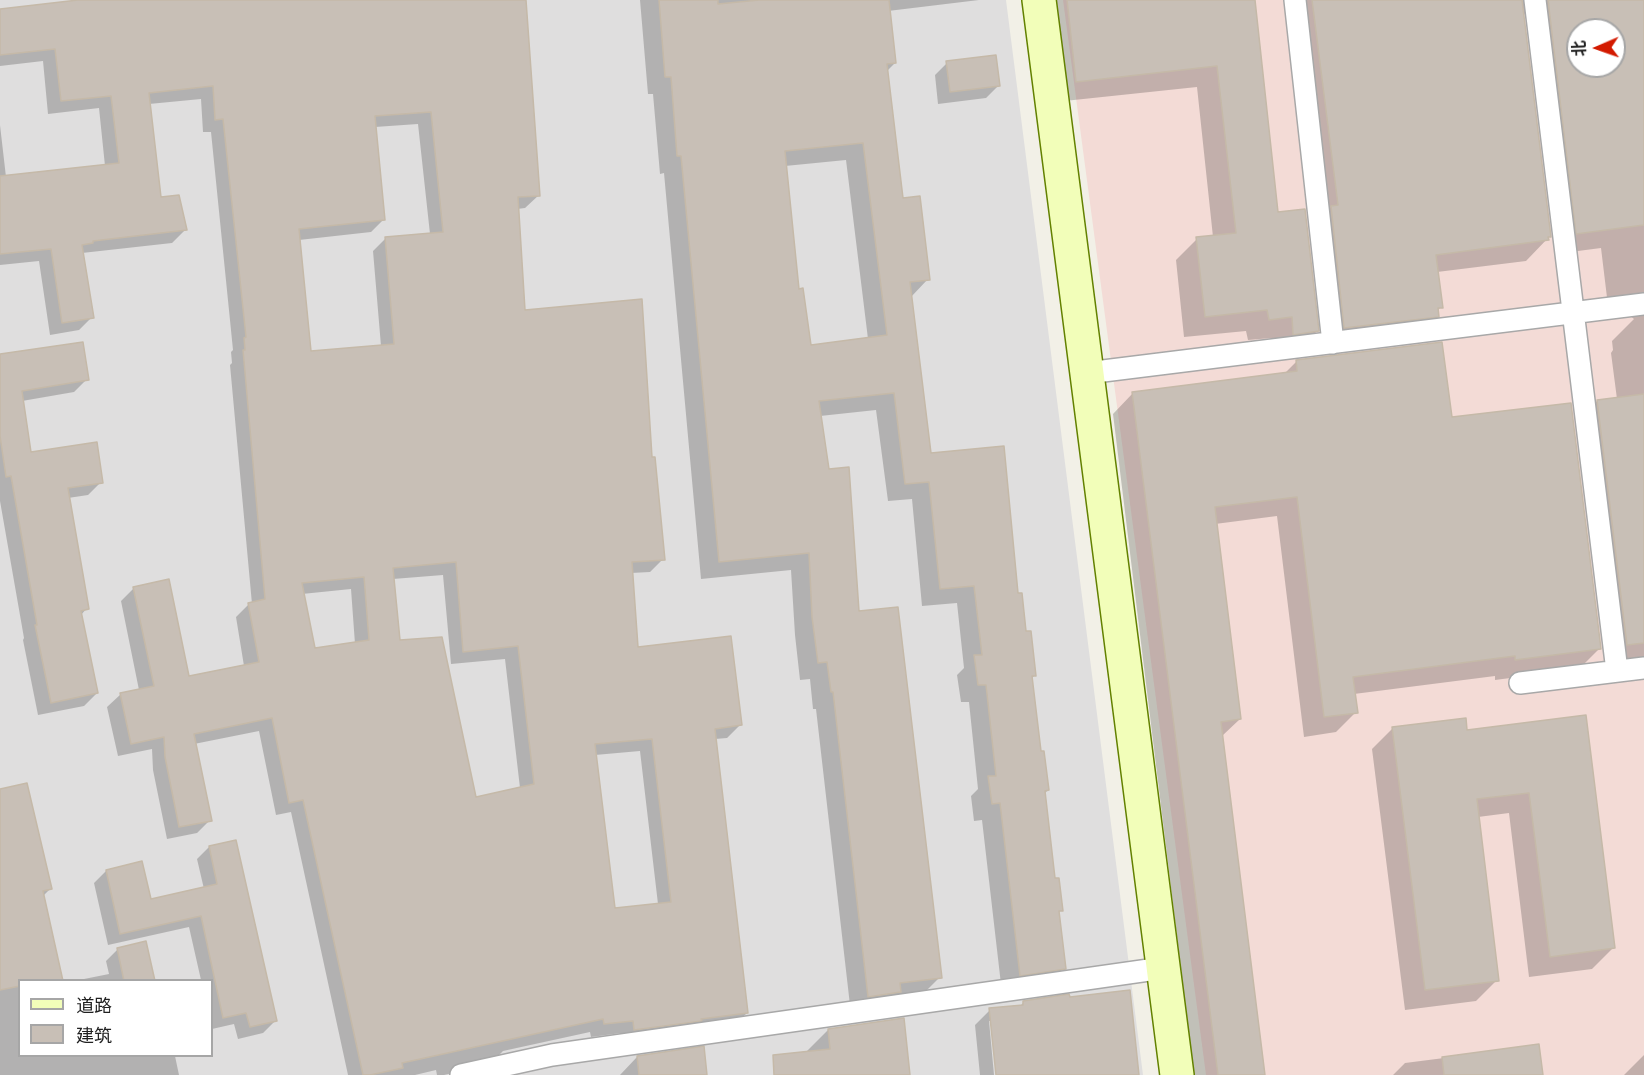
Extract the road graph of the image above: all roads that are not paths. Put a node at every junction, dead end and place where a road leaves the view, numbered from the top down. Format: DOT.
graph roads {
  1 [pos="1039,0"];
  2 [pos="1294,0"];
  3 [pos="1535,0"];
  4 [pos="1644,304"];
  5 [pos="1573,313"];
  6 [pos="1334,342"];
  7 [pos="1087,373"];
  8 [pos="1644,668"];
  9 [pos="1617,671"];
  10 [pos="1520,683"];
  11 [pos="1163,968"];
  12 [pos="461,1075"];
  13 [pos="1177,1075"];
  1 -- 7 [label="street"];
  2 -- 6 [label="lane"];
  3 -- 5 [label="lane"];
  4 -- 5 [label="lane"];
  5 -- 6 [label="lane"];
  5 -- 9 [label="lane"];
  6 -- 7 [label="lane"];
  7 -- 11 [label="street"];
  8 -- 9 [label="lane"];
  9 -- 10 [label="lane"];
  11 -- 12 [label="lane"];
  11 -- 13 [label="street"];
}
